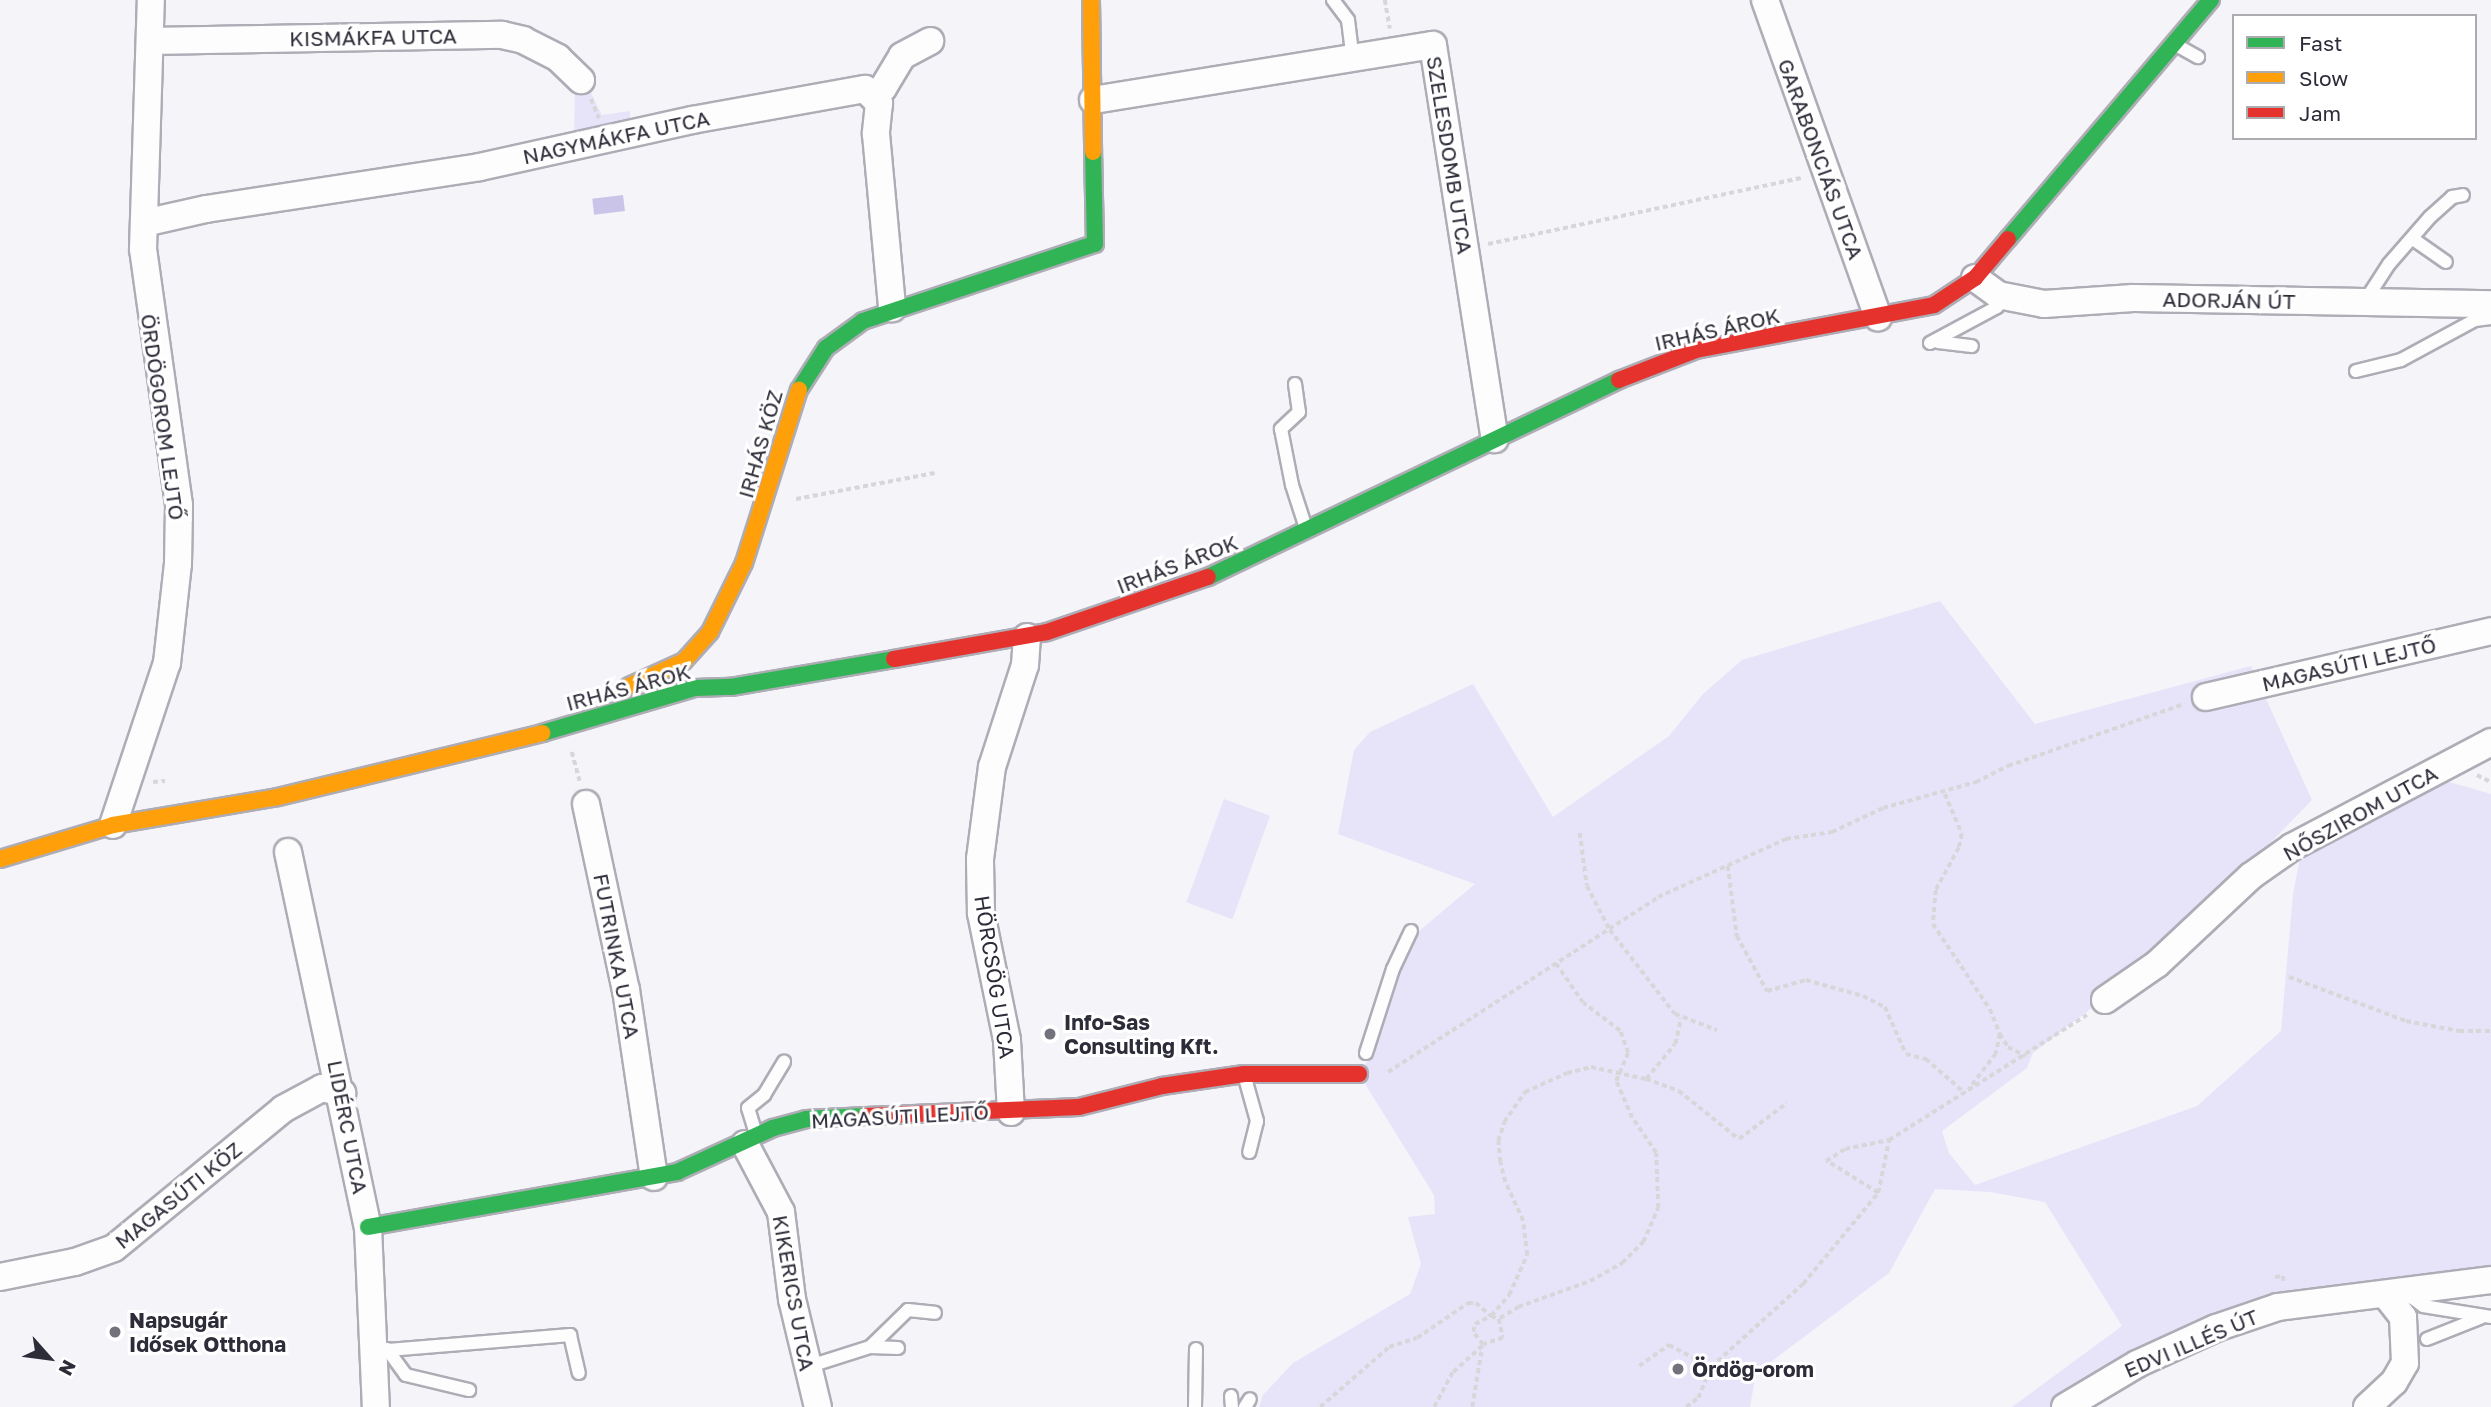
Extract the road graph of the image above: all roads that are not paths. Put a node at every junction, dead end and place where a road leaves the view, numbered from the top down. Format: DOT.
graph roads {
  1 [pos="151,0"];
  2 [pos="1091,0"];
  3 [pos="1333,0"];
  4 [pos="1765,0"];
  5 [pos="2211,0"];
  6 [pos="150,41"];
  7 [pos="930,41"];
  8 [pos="2175,44"];
  9 [pos="2198,57"];
  10 [pos="1353,58"];
  11 [pos="581,80"];
  12 [pos="874,94"];
  13 [pos="1093,100"];
  14 [pos="2463,195"];
  15 [pos="144,223"];
  16 [pos="2413,239"];
  17 [pos="2446,262"];
  18 [pos="1975,278"];
  19 [pos="1998,295"];
  20 [pos="2365,301"];
  21 [pos="2491,304"];
  22 [pos="892,308"];
  23 [pos="1878,318"];
  24 [pos="2491,318"];
  25 [pos="1972,346"];
  26 [pos="2356,371"];
  27 [pos="1296,384"];
  28 [pos="1495,439"];
  29 [pos="1308,531"];
  30 [pos="2491,631"];
  31 [pos="1027,637"];
  32 [pos="2206,697"];
  33 [pos="533,735"];
  34 [pos="2491,742"];
  35 [pos="586,804"];
  36 [pos="113,825"];
  37 [pos="288,852"];
  38 [pos="0,859"];
  39 [pos="1412,931"];
  40 [pos="2105,1000"];
  41 [pos="1366,1053"];
  42 [pos="784,1062"];
  43 [pos="1244,1074"];
  44 [pos="1359,1074"];
  45 [pos="342,1093"];
  46 [pos="1011,1112"];
  47 [pos="751,1141"];
  48 [pos="1249,1152"];
  49 [pos="654,1177"];
  50 [pos="368,1227"];
  51 [pos="0,1277"];
  52 [pos="2491,1280"];
  53 [pos="2396,1294"];
  54 [pos="935,1313"];
  55 [pos="2486,1317"];
  56 [pos="2427,1339"];
  57 [pos="870,1347"];
  58 [pos="898,1348"];
  59 [pos="1196,1349"];
  60 [pos="382,1350"];
  61 [pos="806,1367"];
  62 [pos="579,1373"];
  63 [pos="469,1390"];
  64 [pos="376,1407"];
  65 [pos="818,1407"];
  66 [pos="1195,1407"];
  67 [pos="2065,1407"];
  68 [pos="2367,1407"];
  1 -- 6 [label="street, ÖRDÖGOROM LEJTŐ"];
  2 -- 13 [label="street"];
  3 -- 10 [label="lane"];
  4 -- 23 [label="street, GARABONCIÁS UTCA"];
  5 -- 8 [label="street, IRHÁS ÁROK"];
  6 -- 11 [label="street, KISMÁKFA UTCA"];
  6 -- 15 [label="street, ÖRDÖGOROM LEJTŐ"];
  7 -- 12 [label="street"];
  8 -- 9 [label="lane"];
  8 -- 18 [label="street, IRHÁS ÁROK"];
  10 -- 13 [label="street, SZELESDOMB UTCA"];
  10 -- 28 [label="street, SZELESDOMB UTCA"];
  12 -- 15 [label="street, NAGYMÁKFA UTCA"];
  12 -- 22 [label="street"];
  13 -- 22 [label="street, IRHÁS KÖZ"];
  14 -- 16 [label="lane"];
  15 -- 36 [label="street, ÖRDÖGOROM LEJTŐ"];
  16 -- 17 [label="lane"];
  16 -- 20 [label="lane"];
  18 -- 19 [label="street, ADORJÁN ÚT"];
  18 -- 23 [label="street, IRHÁS ÁROK"];
  19 -- 20 [label="street, ADORJÁN ÚT"];
  19 -- 25 [label="lane"];
  20 -- 21 [label="street, ADORJÁN ÚT"];
  22 -- 33 [label="street, IRHÁS KÖZ"];
  23 -- 28 [label="street, IRHÁS ÁROK"];
  24 -- 26 [label="lane"];
  27 -- 29 [label="lane"];
  28 -- 29 [label="street, IRHÁS ÁROK"];
  29 -- 31 [label="street, IRHÁS ÁROK"];
  30 -- 32 [label="street, MAGASÚTI LEJTŐ"];
  31 -- 33 [label="street, IRHÁS ÁROK"];
  31 -- 46 [label="street, HÖRCSÖG UTCA"];
  33 -- 36 [label="street, IRHÁS ÁROK"];
  34 -- 40 [label="street, NŐSZIROM UTCA"];
  35 -- 49 [label="street, FUTRINKA UTCA"];
  36 -- 38 [label="street, IRHÁS ÁROK"];
  37 -- 45 [label="street, LIDÉRC UTCA"];
  39 -- 41 [label="lane"];
  42 -- 47 [label="lane"];
  43 -- 44 [label="street, MAGASÚTI LEJTŐ"];
  43 -- 46 [label="street, MAGASÚTI LEJTŐ"];
  43 -- 48 [label="lane"];
  45 -- 50 [label="street, LIDÉRC UTCA"];
  45 -- 51 [label="street, MAGASÚTI KÖZ"];
  46 -- 47 [label="street, MAGASÚTI LEJTŐ"];
  47 -- 49 [label="street, MAGASÚTI LEJTŐ"];
  47 -- 61 [label="street, KIKERICS UTCA"];
  49 -- 50 [label="street, MAGASÚTI LEJTŐ"];
  50 -- 60 [label="street, LIDÉRC UTCA"];
  52 -- 53 [label="street, EDVI ILLÉS ÚT"];
  53 -- 55 [label="lane"];
  53 -- 67 [label="street, EDVI ILLÉS ÚT"];
  53 -- 68 [label="street"];
  54 -- 57 [label="lane"];
  55 -- 56 [label="lane"];
  57 -- 58 [label="lane"];
  57 -- 61 [label="lane"];
  59 -- 66 [label="lane"];
  60 -- 62 [label="lane"];
  60 -- 63 [label="lane"];
  60 -- 64 [label="street, LIDÉRC UTCA"];
  61 -- 65 [label="street, KIKERICS UTCA"];
}
